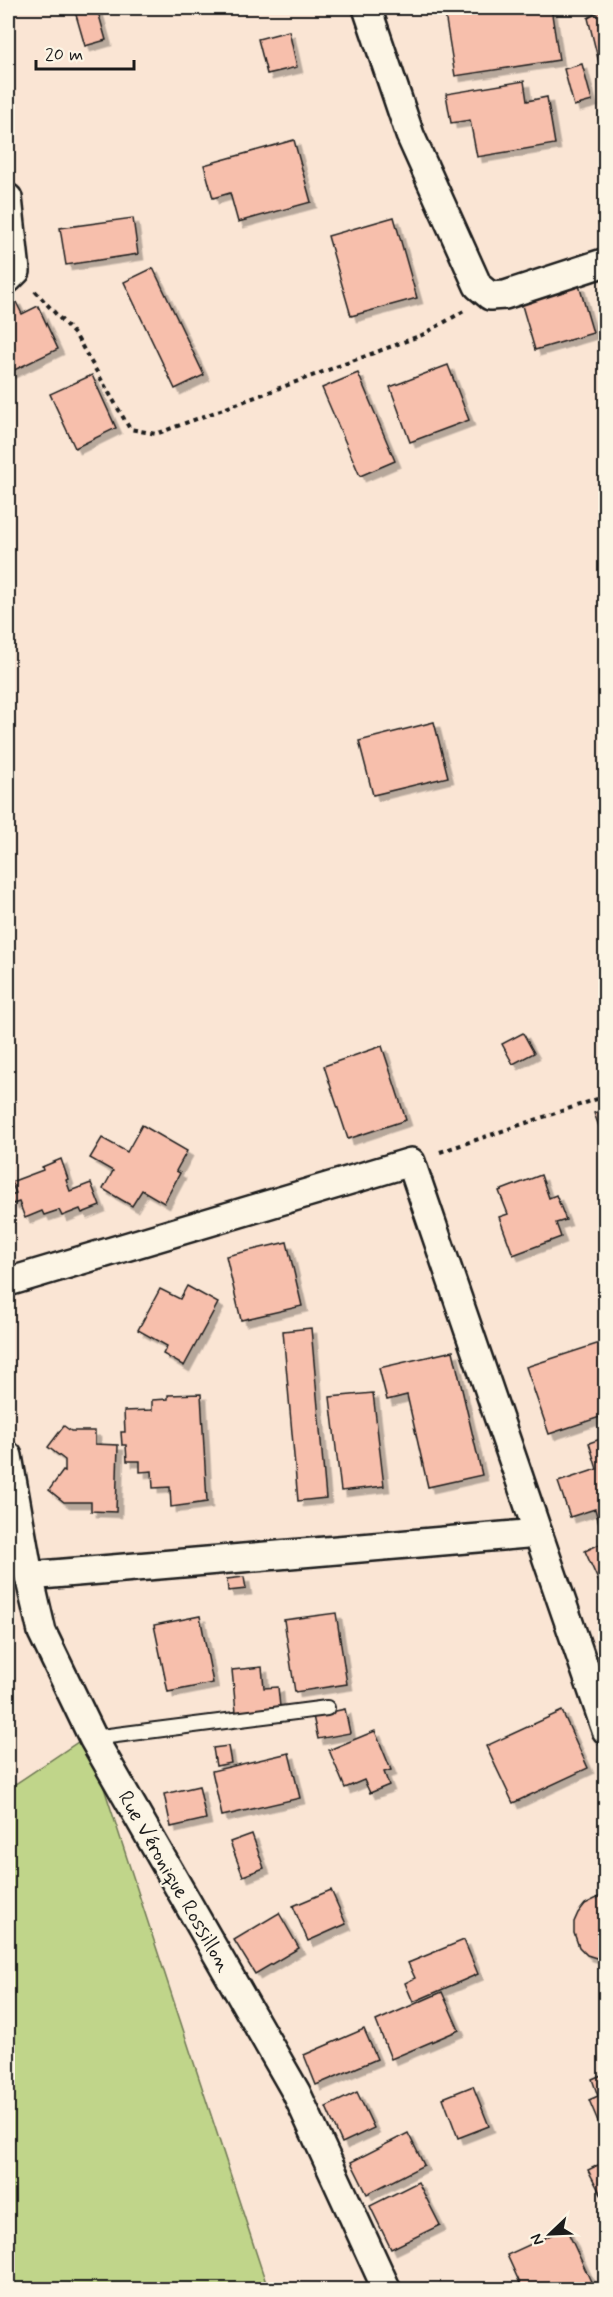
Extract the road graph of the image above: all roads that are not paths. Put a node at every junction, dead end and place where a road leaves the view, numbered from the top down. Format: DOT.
graph roads {
  1 [pos="367,8"];
  2 [pos="8,198"];
  3 [pos="606,262"];
  4 [pos="12,275"];
  5 [pos="8,1282"];
  6 [pos="8,1456"];
  7 [pos="538,1533"];
  8 [pos="29,1576"];
  9 [pos="327,1708"];
  10 [pos="606,1730"];
  11 [pos="93,1738"];
  12 [pos="387,2289"];
  1 -- 3 [label="street"];
  2 -- 4 [label="street"];
  5 -- 7 [label="street"];
  6 -- 8 [label="street, Rue Véronique Rossillon"];
  7 -- 8 [label="street"];
  7 -- 10 [label="street"];
  8 -- 11 [label="street, Rue Véronique Rossillon"];
  9 -- 11 [label="lane"];
  11 -- 12 [label="street, Rue Véronique Rossillon"];
}
